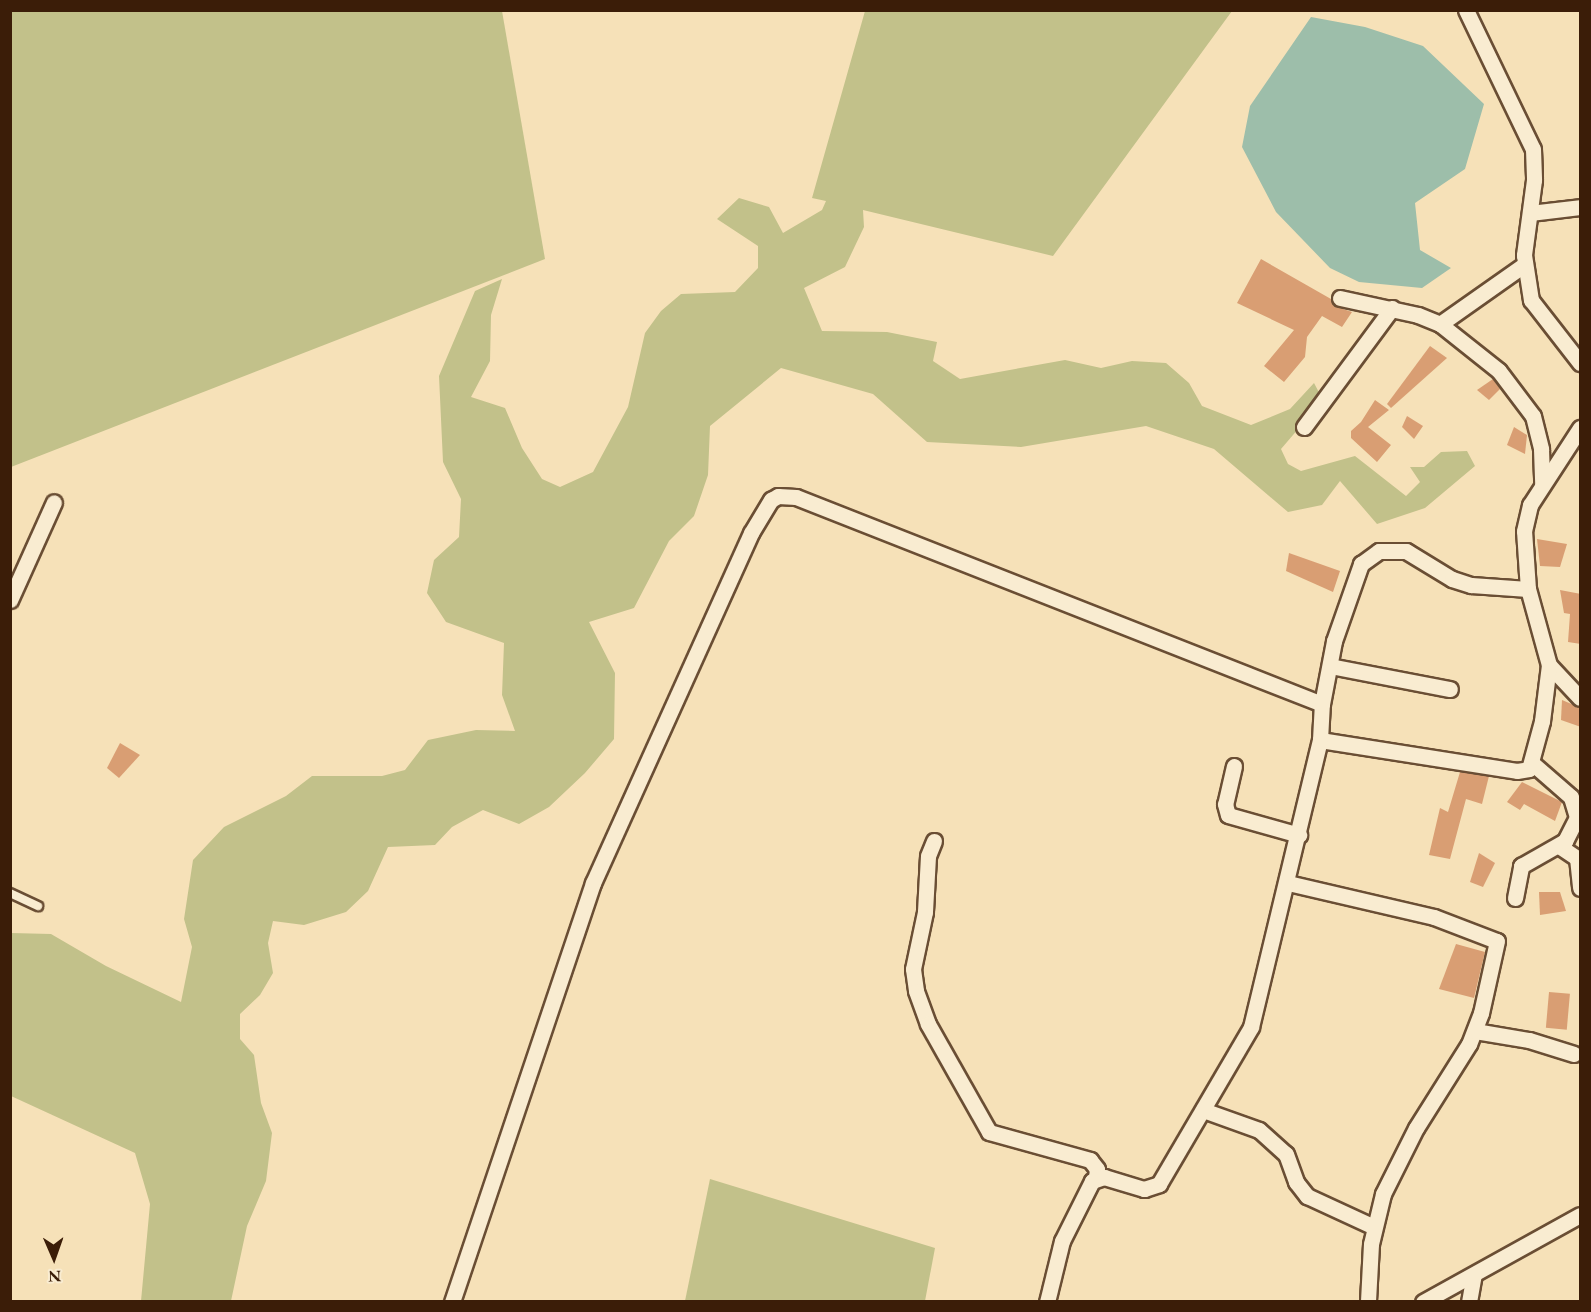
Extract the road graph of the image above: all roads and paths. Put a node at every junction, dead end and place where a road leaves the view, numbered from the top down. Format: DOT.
graph roads {
  1 [pos="1466,10"];
  2 [pos="1581,207"];
  3 [pos="1530,213"];
  4 [pos="1525,264"];
  5 [pos="1340,298"];
  6 [pos="1392,308"];
  7 [pos="1440,324"];
  8 [pos="1581,363"];
  9 [pos="1304,427"];
  10 [pos="1581,428"];
  11 [pos="1542,485"];
  12 [pos="54,502"];
  13 [pos="1528,589"];
  14 [pos="10,600"];
  15 [pos="1549,665"];
  16 [pos="1330,666"];
  17 [pos="1450,688"];
  18 [pos="1581,698"];
  19 [pos="1322,705"];
  20 [pos="1320,740"];
  21 [pos="1533,764"];
  22 [pos="1234,766"];
  23 [pos="1299,835"];
  24 [pos="934,840"];
  25 [pos="1558,846"];
  26 [pos="1288,883"];
  27 [pos="1581,888"];
  28 [pos="10,893"];
  29 [pos="1515,898"];
  30 [pos="38,906"];
  31 [pos="1475,1031"];
  32 [pos="1574,1054"];
  33 [pos="1203,1110"];
  34 [pos="1096,1177"];
  35 [pos="1581,1215"];
  36 [pos="1374,1227"];
  37 [pos="1474,1275"];
  38 [pos="452,1302"];
  39 [pos="1047,1302"];
  40 [pos="1368,1302"];
  41 [pos="1423,1302"];
  42 [pos="1469,1302"];
  1 -- 3 [label="street"];
  2 -- 3 [label="street"];
  3 -- 4 [label="street"];
  4 -- 7 [label="street"];
  4 -- 8 [label="street"];
  5 -- 6 [label="street"];
  6 -- 7 [label="street"];
  6 -- 9 [label="street"];
  7 -- 11 [label="street"];
  10 -- 11 [label="street"];
  11 -- 13 [label="street"];
  12 -- 14 [label="street"];
  13 -- 15 [label="street"];
  13 -- 16 [label="street"];
  15 -- 18 [label="street"];
  15 -- 21 [label="street"];
  16 -- 17 [label="street"];
  16 -- 19 [label="street"];
  19 -- 20 [label="street"];
  19 -- 38 [label="street"];
  20 -- 21 [label="street"];
  20 -- 23 [label="street"];
  21 -- 25 [label="street"];
  22 -- 23 [label="street"];
  23 -- 26 [label="street"];
  24 -- 34 [label="street"];
  25 -- 27 [label="street"];
  25 -- 29 [label="street"];
  26 -- 31 [label="street"];
  26 -- 33 [label="street"];
  28 -- 30 [label="lane"];
  31 -- 32 [label="street"];
  31 -- 36 [label="street"];
  33 -- 34 [label="street"];
  33 -- 36 [label="street"];
  34 -- 39 [label="street"];
  35 -- 37 [label="street"];
  36 -- 40 [label="street"];
  37 -- 41 [label="street"];
  37 -- 42 [label="street"];
}
